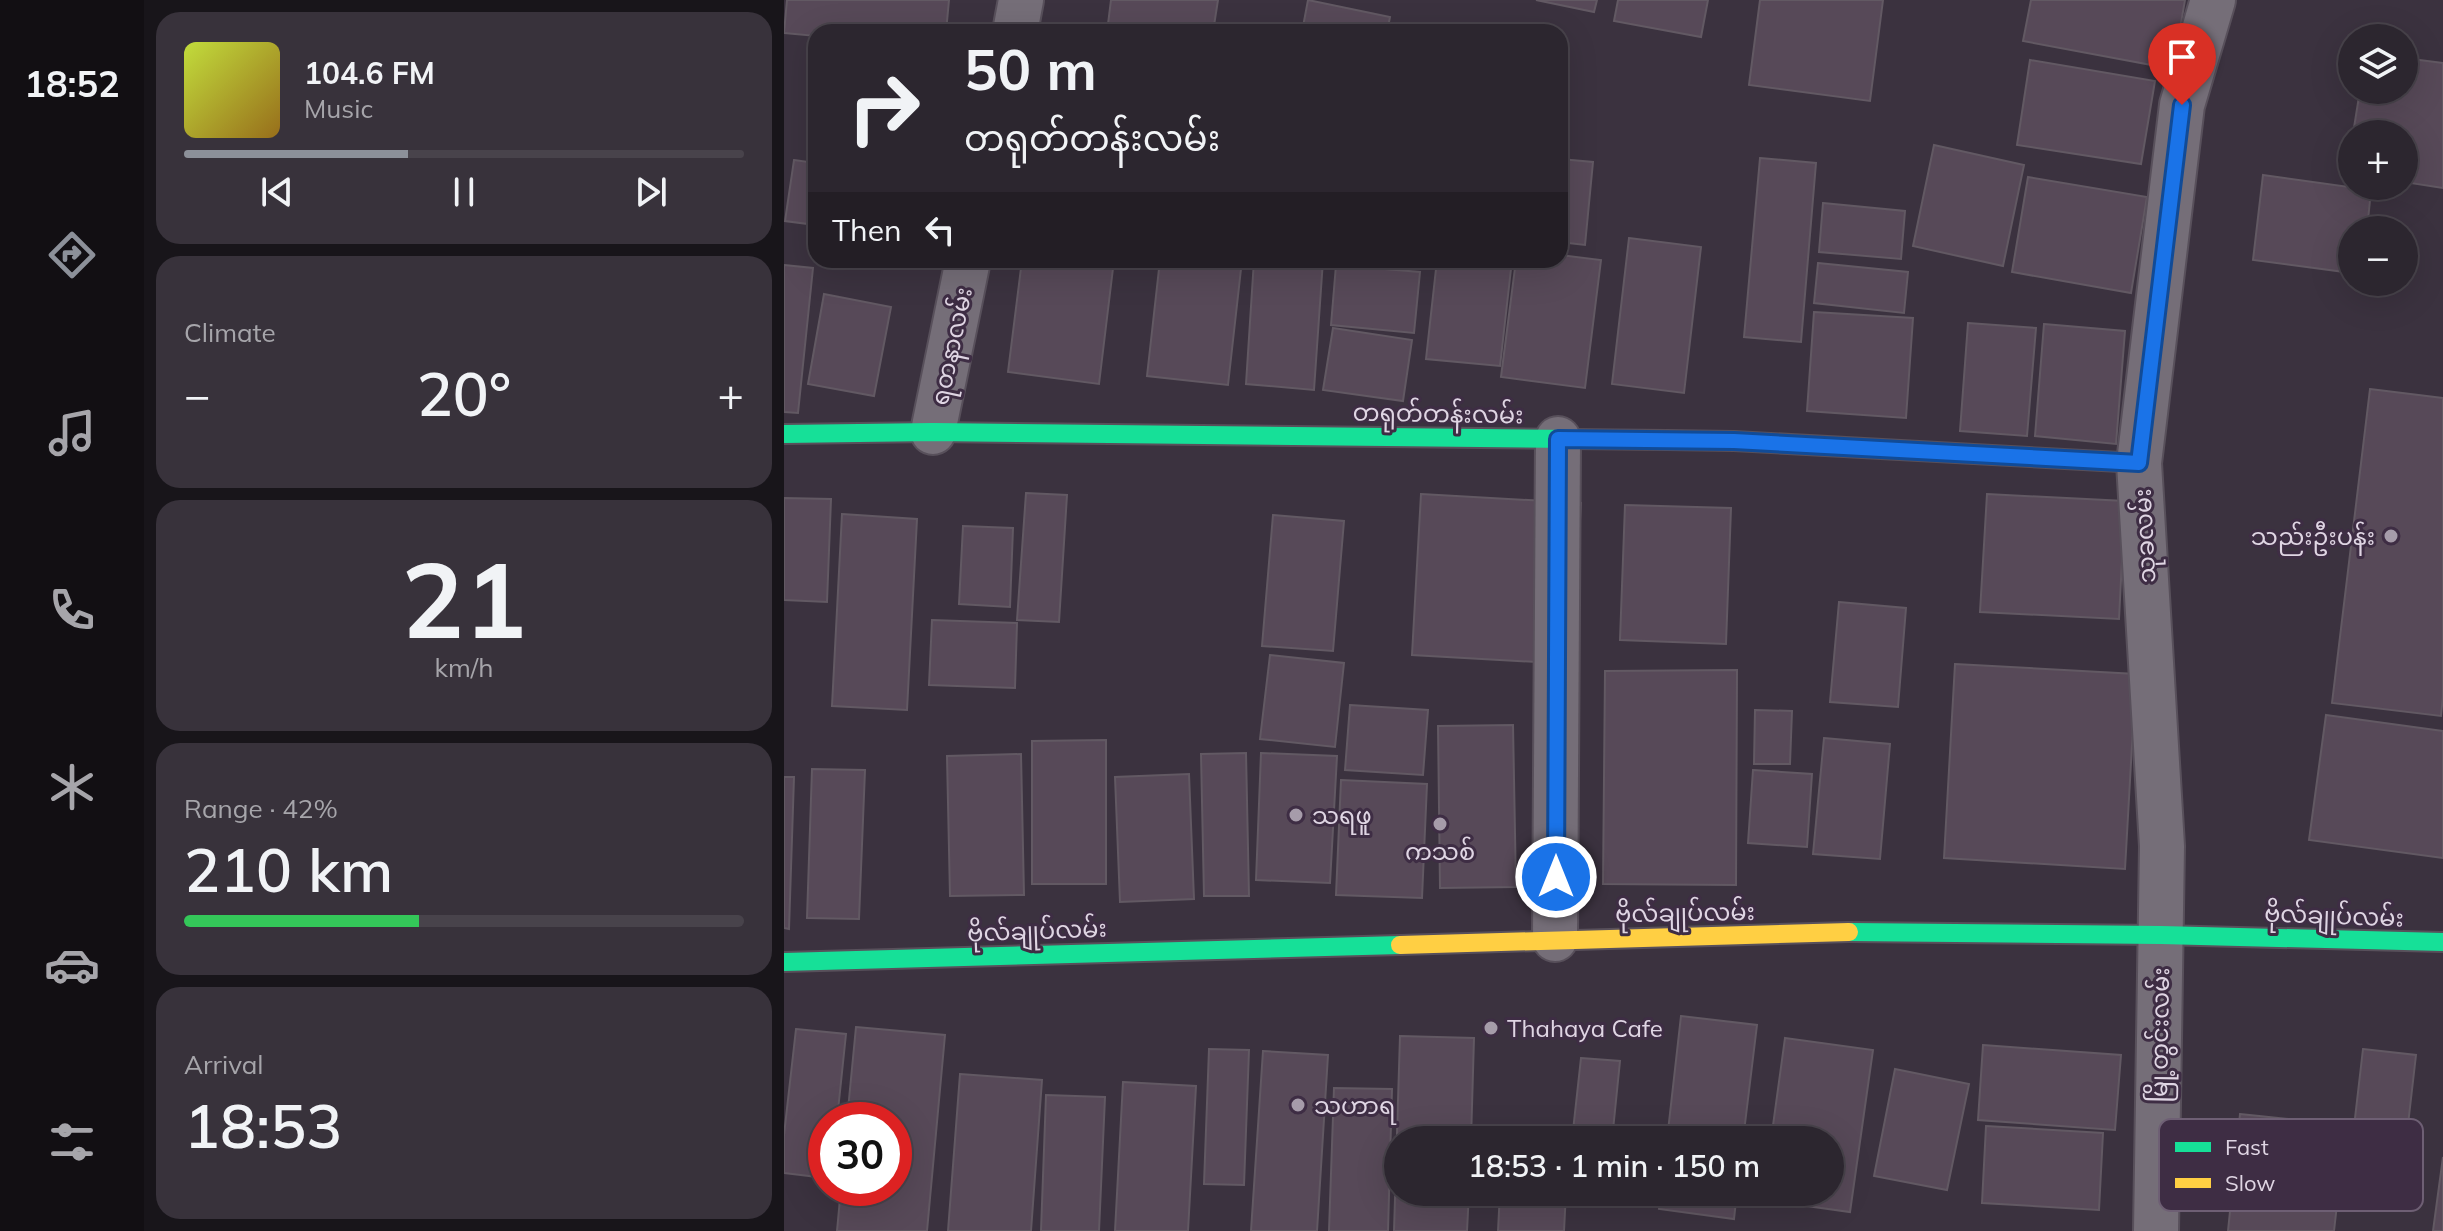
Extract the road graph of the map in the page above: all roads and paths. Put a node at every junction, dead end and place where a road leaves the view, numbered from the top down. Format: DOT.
graph roads {
  1 [pos="1021,0"];
  2 [pos="2213,0"];
  3 [pos="1016,24"];
  4 [pos="966,268"];
  5 [pos="933,432"];
  6 [pos="784,434"];
  7 [pos="1558,439"];
  8 [pos="2139,463"];
  9 [pos="2161,935"];
  10 [pos="1555,939"];
  11 [pos="2443,942"];
  12 [pos="784,962"];
  13 [pos="2156,1231"];
  1 -- 3 [label="street"];
  2 -- 8 [label="street, သုခလမ်း"];
  4 -- 5 [label="street, ရတနာလမ်း"];
  5 -- 6 [label="main road, တရုတ်တန်းလမ်း"];
  5 -- 7 [label="main road, တရုတ်တန်းလမ်း"];
  7 -- 8 [label="main road, တရုတ်တန်းလမ်း"];
  7 -- 10 [label="street"];
  8 -- 9 [label="street, သုခလမ်း"];
  9 -- 10 [label="main road, ဗိုလ်ချုပ်လမ်း"];
  9 -- 11 [label="main road, ဗိုလ်ချုပ်လမ်း"];
  9 -- 13 [label="street, မြို့တွင်းလမ်း"];
  10 -- 12 [label="main road, ဗိုလ်ချုပ်လမ်း"];
}
